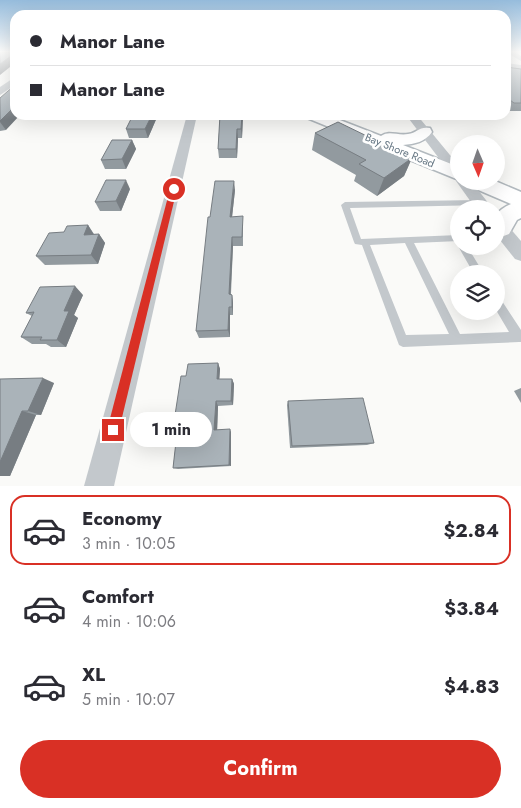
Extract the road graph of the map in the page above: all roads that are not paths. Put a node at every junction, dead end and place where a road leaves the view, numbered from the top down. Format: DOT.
graph roads {
  1 [pos="191,120"];
  2 [pos="327,120"];
  3 [pos="343,120"];
  4 [pos="415,120"];
  5 [pos="424,132"];
  6 [pos="388,138"];
  7 [pos="450,162"];
  8 [pos="450,168"];
  9 [pos="450,169"];
  10 [pos="505,184"];
  11 [pos="498,190"];
  12 [pos="521,190"];
  13 [pos="521,200"];
  14 [pos="450,204"];
  15 [pos="521,209"];
  16 [pos="505,221"];
  17 [pos="505,236"];
  18 [pos="408,240"];
  19 [pos="450,241"];
  20 [pos="365,242"];
  21 [pos="521,254"];
  22 [pos="505,315"];
  23 [pos="457,339"];
  24 [pos="99,486"];
  1 -- 24 [label="street"];
  2 -- 9 [label="main road, Bay Shore Road"];
  3 -- 6 [label="main road, Bay Shore Road"];
  4 -- 5 [label="street"];
  5 -- 6 [label="main road"];
  5 -- 7 [label="street"];
  6 -- 8 [label="main road, Bay Shore Road"];
  10 -- 12 [label="main road"];
  11 -- 13 [label="main road, Bay Shore Road"];
  14 -- 20 [label="lane"];
  15 -- 16 [label="main road"];
  17 -- 21 [label="street"];
  18 -- 19 [label="lane"];
  18 -- 20 [label="lane"];
  18 -- 23 [label="lane"];
  20 -- 23 [label="lane"];
  22 -- 23 [label="lane"];
}
